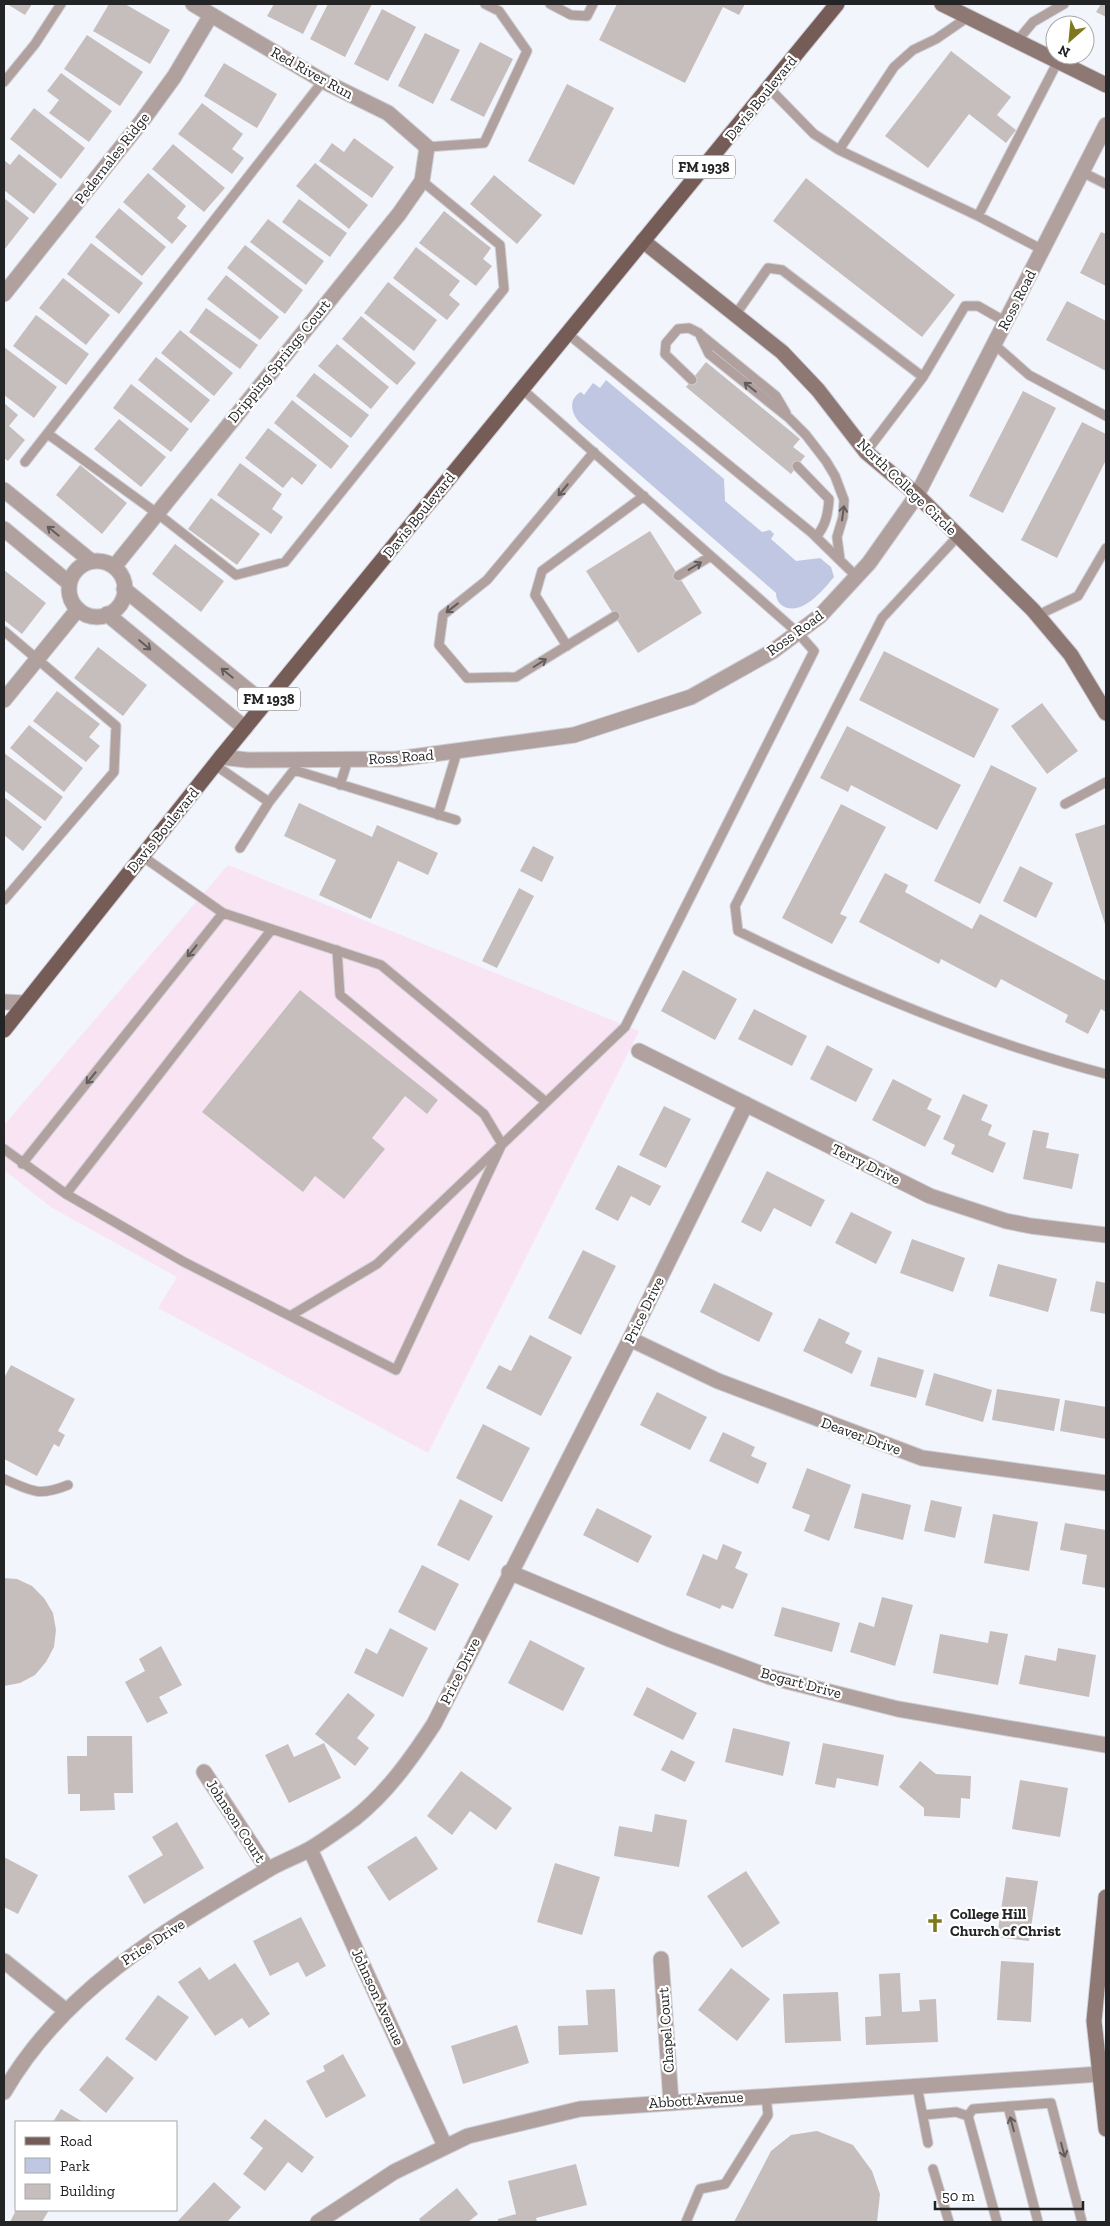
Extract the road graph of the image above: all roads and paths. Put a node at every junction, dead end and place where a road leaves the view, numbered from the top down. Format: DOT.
graph roads {
  1 [pos="61,4"];
  2 [pos="193,4"];
  3 [pos="484,4"];
  4 [pos="550,4"];
  5 [pos="593,4"];
  6 [pos="837,4"];
  7 [pos="942,4"];
  8 [pos="1064,4"];
  9 [pos="211,15"];
  10 [pos="968,17"];
  11 [pos="1017,41"];
  12 [pos="1045,55"];
  13 [pos="1056,65"];
  14 [pos="1066,65"];
  15 [pos="323,81"];
  16 [pos="4,82"];
  17 [pos="1106,85"];
  18 [pos="770,88"];
  19 [pos="1106,125"];
  20 [pos="426,147"];
  21 [pos="839,150"];
  22 [pos="1082,172"];
  23 [pos="422,180"];
  24 [pos="1106,184"];
  25 [pos="978,216"];
  26 [pos="643,241"];
  27 [pos="1043,250"];
  28 [pos="4,294"];
  29 [pos="736,314"];
  30 [pos="1006,322"];
  31 [pos="568,334"];
  32 [pos="994,345"];
  33 [pos="923,377"];
  34 [pos="692,380"];
  35 [pos="522,389"];
  36 [pos="1106,416"];
  37 [pos="48,434"];
  38 [pos="594,452"];
  39 [pos="866,452"];
  40 [pos="25,462"];
  41 [pos="797,466"];
  42 [pos="4,490"];
  43 [pos="916,495"];
  44 [pos="644,496"];
  45 [pos="158,514"];
  46 [pos="4,529"];
  47 [pos="816,536"];
  48 [pos="958,536"];
  49 [pos="1106,548"];
  50 [pos="711,556"];
  51 [pos="840,560"];
  52 [pos="91,562"];
  53 [pos="114,567"];
  54 [pos="678,576"];
  55 [pos="857,577"];
  56 [pos="69,583"];
  57 [pos="124,589"];
  58 [pos="78,609"];
  59 [pos="107,614"];
  60 [pos="1038,615"];
  61 [pos="615,616"];
  62 [pos="4,631"];
  63 [pos="798,632"];
  64 [pos="567,646"];
  65 [pos="37,658"];
  66 [pos="4,700"];
  67 [pos="264,704"];
  68 [pos="1106,712"];
  69 [pos="245,728"];
  70 [pos="457,752"];
  71 [pos="348,760"];
  72 [pos="218,761"];
  73 [pos="1106,782"];
  74 [pos="340,785"];
  75 [pos="269,802"];
  76 [pos="1066,804"];
  77 [pos="438,815"];
  78 [pos="456,820"];
  79 [pos="240,848"];
  80 [pos="142,856"];
  81 [pos="4,900"];
  82 [pos="223,913"];
  83 [pos="272,929"];
  84 [pos="337,950"];
  85 [pos="4,1002"];
  86 [pos="25,1003"];
  87 [pos="4,1030"];
  88 [pos="639,1051"];
  89 [pos="1106,1074"];
  90 [pos="546,1102"];
  91 [pos="746,1104"];
  92 [pos="502,1144"];
  93 [pos="4,1149"];
  94 [pos="22,1164"];
  95 [pos="66,1194"];
  96 [pos="1106,1235"];
  97 [pos="290,1316"];
  98 [pos="630,1339"];
  99 [pos="4,1478"];
  100 [pos="1106,1483"];
  101 [pos="68,1485"];
  102 [pos="509,1572"];
  103 [pos="1106,1745"];
  104 [pos="204,1772"];
  105 [pos="310,1849"];
  106 [pos="268,1870"];
  107 [pos="1106,1896"];
  108 [pos="661,1959"];
  109 [pos="4,1961"];
  110 [pos="65,2010"];
  111 [pos="1103,2074"];
  112 [pos="916,2086"];
  113 [pos="4,2092"];
  114 [pos="766,2095"];
  115 [pos="671,2102"];
  116 [pos="1008,2106"];
  117 [pos="923,2115"];
  118 [pos="968,2116"];
  119 [pos="1106,2129"];
  120 [pos="928,2143"];
  121 [pos="445,2146"];
  122 [pos="933,2169"];
  123 [pos="687,2220"];
  124 [pos="318,2222"];
  125 [pos="698,2222"];
  126 [pos="949,2222"];
  127 [pos="998,2222"];
  128 [pos="1038,2222"];
  129 [pos="1082,2222"];
  1 -- 16 [label="lane"];
  2 -- 9 [label="street, Red River Run"];
  3 -- 20 [label="lane"];
  4 -- 5 [label="lane"];
  6 -- 18 [label="main road, Davis Boulevard / FM 1938"];
  7 -- 10 [label="street"];
  8 -- 11 [label="lane"];
  9 -- 15 [label="street, Red River Run"];
  9 -- 28 [label="street, Pedernales Ridge"];
  10 -- 11 [label="street"];
  10 -- 21 [label="lane"];
  11 -- 12 [label="street"];
  13 -- 25 [label="lane"];
  14 -- 17 [label="street"];
  15 -- 20 [label="street, Red River Run"];
  15 -- 37 [label="lane"];
  18 -- 21 [label="lane"];
  18 -- 26 [label="main road, Davis Boulevard / FM 1938"];
  19 -- 22 [label="street, Ross Road"];
  20 -- 23 [label="street, Dripping Springs Court"];
  21 -- 25 [label="lane"];
  22 -- 24 [label="lane"];
  22 -- 27 [label="street, Ross Road"];
  23 -- 45 [label="street, Dripping Springs Court"];
  23 -- 45 [label="lane"];
  25 -- 27 [label="lane"];
  26 -- 29 [label="street, North College Circle"];
  26 -- 31 [label="main road, Davis Boulevard / FM 1938"];
  27 -- 30 [label="street, Ross Road"];
  29 -- 33 [label="lane"];
  29 -- 39 [label="street, North College Circle"];
  30 -- 32 [label="street, Ross Road"];
  30 -- 33 [label="lane"];
  31 -- 35 [label="main road, Davis Boulevard / FM 1938"];
  31 -- 47 [label="lane"];
  32 -- 36 [label="lane"];
  32 -- 43 [label="street, Ross Road"];
  33 -- 39 [label="lane"];
  51 -- 34 [label="lane, one-way"];
  35 -- 38 [label="lane"];
  35 -- 67 [label="main road, Davis Boulevard / FM 1938"];
  37 -- 40 [label="lane"];
  37 -- 45 [label="lane"];
  38 -- 44 [label="lane"];
  38 -- 64 [label="lane, one-way"];
  39 -- 43 [label="street, North College Circle"];
  41 -- 47 [label="lane"];
  52 -- 42 [label="street, one-way"];
  43 -- 48 [label="street, North College Circle"];
  43 -- 55 [label="street, Ross Road"];
  44 -- 50 [label="lane"];
  44 -- 64 [label="lane"];
  45 -- 53 [label="street, Dripping Springs Court"];
  46 -- 56 [label="street"];
  47 -- 51 [label="lane"];
  48 -- 60 [label="street, North College Circle"];
  48 -- 89 [label="lane"];
  49 -- 60 [label="lane"];
  54 -- 50 [label="lane, one-way"];
  50 -- 63 [label="lane"];
  51 -- 55 [label="lane"];
  52 -- 53 [label="street"];
  52 -- 56 [label="street"];
  53 -- 57 [label="street"];
  55 -- 63 [label="street, Ross Road"];
  56 -- 58 [label="street"];
  57 -- 59 [label="street"];
  67 -- 57 [label="street, one-way"];
  58 -- 59 [label="street"];
  58 -- 65 [label="street"];
  59 -- 69 [label="street, one-way"];
  60 -- 68 [label="street, North College Circle"];
  61 -- 64 [label="lane"];
  62 -- 65 [label="lane"];
  63 -- 70 [label="street, Ross Road"];
  63 -- 90 [label="lane"];
  65 -- 66 [label="street"];
  65 -- 81 [label="lane"];
  67 -- 69 [label="main road, Davis Boulevard / FM 1938"];
  69 -- 72 [label="main road, Davis Boulevard / FM 1938"];
  70 -- 71 [label="street, Ross Road"];
  70 -- 77 [label="lane"];
  71 -- 72 [label="street, Ross Road"];
  71 -- 74 [label="lane"];
  72 -- 75 [label="lane"];
  72 -- 80 [label="main road, Davis Boulevard / FM 1938"];
  73 -- 76 [label="lane"];
  74 -- 75 [label="lane"];
  74 -- 77 [label="lane"];
  75 -- 79 [label="lane"];
  77 -- 78 [label="lane"];
  80 -- 82 [label="lane"];
  80 -- 86 [label="main road, Davis Boulevard / FM 1938"];
  82 -- 83 [label="lane"];
  82 -- 94 [label="lane, one-way"];
  83 -- 84 [label="lane"];
  83 -- 95 [label="lane"];
  84 -- 90 [label="lane"];
  84 -- 92 [label="lane"];
  85 -- 86 [label="street"];
  86 -- 87 [label="main road, Davis Boulevard / FM 1938"];
  88 -- 91 [label="street, Terry Drive"];
  90 -- 92 [label="lane"];
  91 -- 96 [label="street, Terry Drive"];
  91 -- 98 [label="street, Price Drive"];
  92 -- 97 [label="lane"];
  92 -- 97 [label="lane"];
  93 -- 94 [label="lane"];
  94 -- 95 [label="lane"];
  95 -- 97 [label="lane"];
  98 -- 100 [label="street, Deaver Drive"];
  98 -- 102 [label="street, Price Drive"];
  99 -- 101 [label="lane"];
  102 -- 103 [label="street, Bogart Drive"];
  102 -- 105 [label="street, Price Drive"];
  104 -- 106 [label="street, Johnson Court"];
  105 -- 106 [label="street, Price Drive"];
  105 -- 121 [label="street, Johnson Avenue"];
  106 -- 110 [label="street, Price Drive"];
  107 -- 111 [label="street"];
  108 -- 115 [label="street, Chapel Court"];
  109 -- 110 [label="street"];
  110 -- 113 [label="street, Price Drive"];
  111 -- 112 [label="street, Abbott Avenue"];
  111 -- 119 [label="street"];
  112 -- 114 [label="street, Abbott Avenue"];
  112 -- 117 [label="lane"];
  114 -- 115 [label="street, Abbott Avenue"];
  114 -- 123 [label="lane"];
  115 -- 121 [label="street, Abbott Avenue"];
  116 -- 118 [label="lane"];
  128 -- 116 [label="lane, one-way"];
  116 -- 129 [label="lane, one-way"];
  117 -- 118 [label="lane"];
  117 -- 120 [label="lane"];
  118 -- 127 [label="lane"];
  121 -- 124 [label="street, Abbott Avenue"];
  122 -- 126 [label="lane"];
  123 -- 125 [label="lane"];
}
